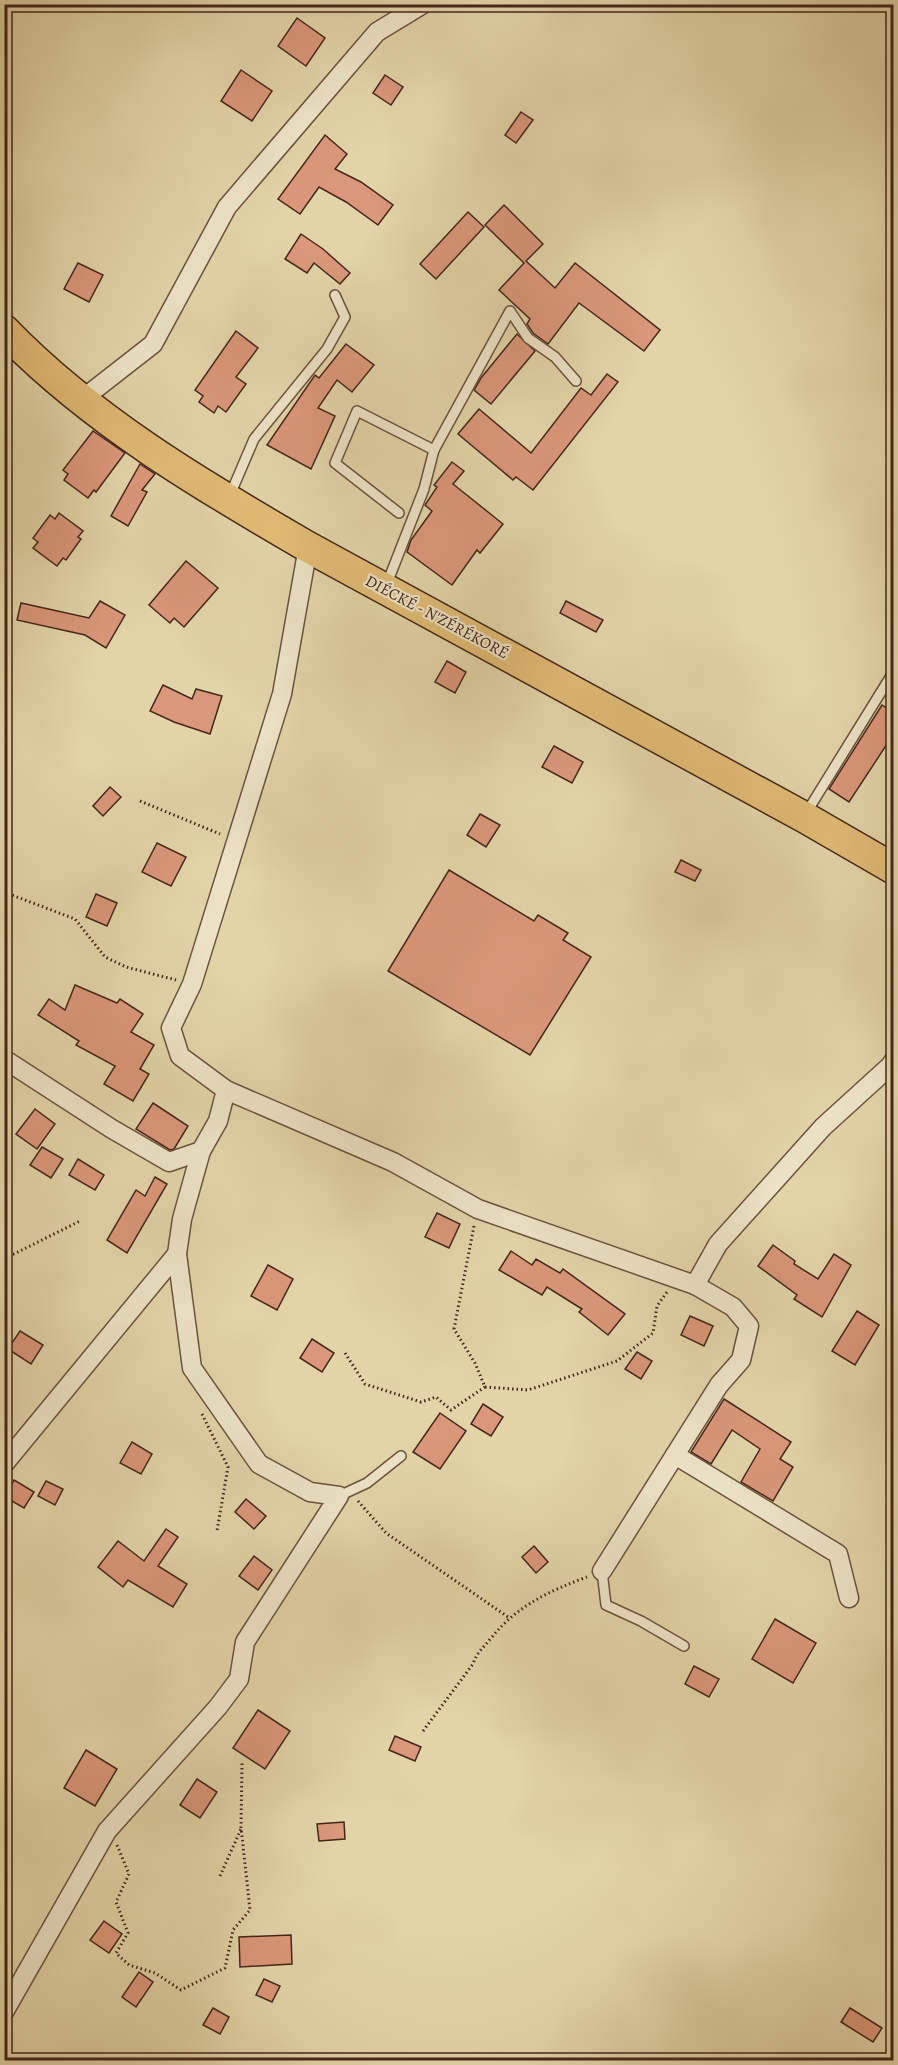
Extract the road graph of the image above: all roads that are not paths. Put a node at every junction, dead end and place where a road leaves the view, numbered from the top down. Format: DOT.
graph roads {
  1 [pos="423,4"];
  2 [pos="335,295"];
  3 [pos="4,330"];
  4 [pos="576,381"];
  5 [pos="80,401"];
  6 [pos="434,450"];
  7 [pos="228,500"];
  8 [pos="399,513"];
  9 [pos="308,548"];
  10 [pos="386,588"];
  11 [pos="894,671"];
  12 [pos="804,817"];
  13 [pos="894,869"];
  14 [pos="4,1059"];
  15 [pos="894,1060"];
  16 [pos="226,1090"];
  17 [pos="201,1151"];
  18 [pos="177,1254"];
  19 [pos="695,1285"];
  20 [pos="675,1455"];
  21 [pos="401,1456"];
  22 [pos="4,1464"];
  23 [pos="339,1496"];
  24 [pos="602,1571"];
  25 [pos="849,1598"];
  26 [pos="684,1646"];
  27 [pos="4,2012"];
  1 -- 5 [label="street"];
  2 -- 7 [label="lane"];
  3 -- 5 [label="highway, DIÉCKÉ - N'ZÉRÉKORÉ"];
  4 -- 6 [label="lane"];
  5 -- 7 [label="highway, DIÉCKÉ - N'ZÉRÉKORÉ"];
  6 -- 8 [label="lane"];
  6 -- 10 [label="lane"];
  7 -- 9 [label="highway, DIÉCKÉ - N'ZÉRÉKORÉ"];
  9 -- 10 [label="highway, DIÉCKÉ - N'ZÉRÉKORÉ"];
  9 -- 16 [label="street"];
  10 -- 12 [label="highway, DIÉCKÉ - N'ZÉRÉKORÉ"];
  11 -- 12 [label="lane"];
  12 -- 13 [label="highway, DIÉCKÉ - N'ZÉRÉKORÉ"];
  14 -- 17 [label="street"];
  15 -- 19 [label="street"];
  16 -- 17 [label="street"];
  16 -- 19 [label="street"];
  17 -- 18 [label="street"];
  18 -- 22 [label="street"];
  18 -- 23 [label="street"];
  19 -- 20 [label="street"];
  20 -- 24 [label="street"];
  20 -- 25 [label="street"];
  21 -- 23 [label="lane"];
  23 -- 27 [label="street"];
  24 -- 26 [label="lane"];
}
